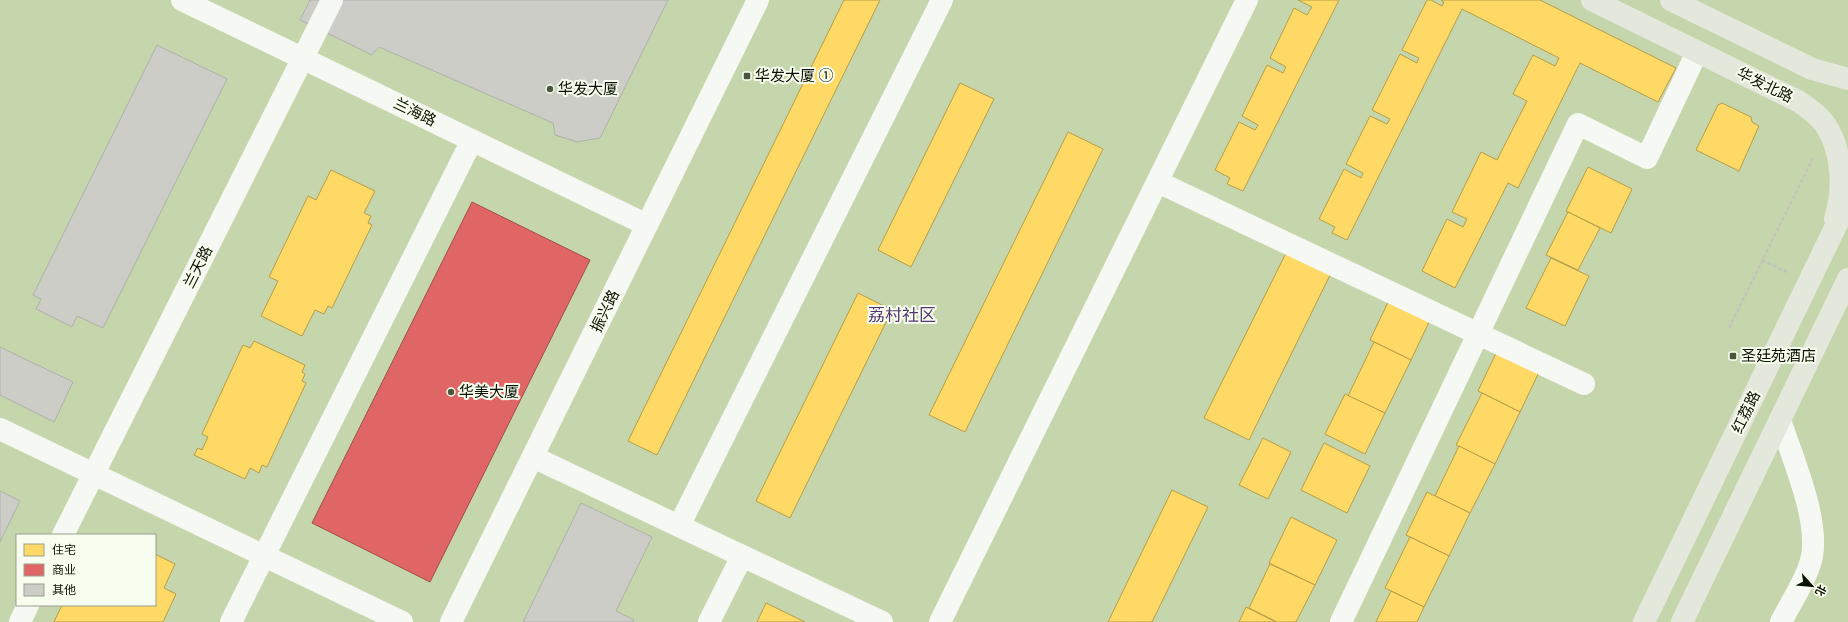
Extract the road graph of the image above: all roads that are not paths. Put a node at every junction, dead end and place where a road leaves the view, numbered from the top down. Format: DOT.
graph roads {
  1 [pos="182,0"];
  2 [pos="332,0"];
  3 [pos="758,0"];
  4 [pos="942,0"];
  5 [pos="1247,0"];
  6 [pos="1592,0"];
  7 [pos="1671,0"];
  8 [pos="1697,52"];
  9 [pos="303,58"];
  10 [pos="1848,79"];
  11 [pos="472,140"];
  12 [pos="1158,182"];
  13 [pos="1848,201"];
  14 [pos="647,225"];
  15 [pos="1828,240"];
  16 [pos="1848,279"];
  17 [pos="1478,334"];
  18 [pos="1584,384"];
  19 [pos="1780,420"];
  20 [pos="0,429"];
  21 [pos="533,456"];
  22 [pos="94,474"];
  23 [pos="679,526"];
  24 [pos="64,534"];
  25 [pos="264,556"];
  26 [pos="742,556"];
  27 [pos="28,606"];
  28 [pos="856,616"];
  29 [pos="20,622"];
  30 [pos="231,622"];
  31 [pos="402,622"];
  32 [pos="451,622"];
  33 [pos="709,622"];
  34 [pos="882,622"];
  35 [pos="940,622"];
  36 [pos="1341,622"];
  37 [pos="1644,622"];
  38 [pos="1682,622"];
  39 [pos="1781,622"];
  1 -- 9 [label="street, 兰海路"];
  2 -- 9 [label="street, 兰天路"];
  3 -- 14 [label="street, 振兴路"];
  4 -- 23 [label="street"];
  5 -- 12 [label="street"];
  6 -- 8 [label="main road, 华发北路"];
  7 -- 10 [label="main road"];
  8 -- 15 [label="main road, 华发北路"];
  8 -- 17 [label="street"];
  9 -- 11 [label="street, 兰海路"];
  9 -- 22 [label="street, 兰天路"];
  11 -- 14 [label="street, 兰海路"];
  11 -- 25 [label="street"];
  12 -- 17 [label="street"];
  12 -- 35 [label="street"];
  13 -- 15 [label="main road, 红荔路"];
  14 -- 21 [label="street, 振兴路"];
  15 -- 37 [label="main road, 红荔路"];
  16 -- 19 [label="main road"];
  17 -- 18 [label="street"];
  17 -- 36 [label="street"];
  19 -- 38 [label="main road"];
  19 -- 39 [label="street"];
  20 -- 22 [label="street"];
  21 -- 23 [label="street"];
  21 -- 32 [label="street, 振兴路"];
  22 -- 24 [label="street, 兰天路"];
  22 -- 25 [label="street"];
  23 -- 26 [label="street"];
  25 -- 30 [label="street"];
  25 -- 31 [label="street"];
  26 -- 28 [label="street"];
  26 -- 33 [label="street"];
  27 -- 29 [label="street"];
  28 -- 34 [label="street"];
}
